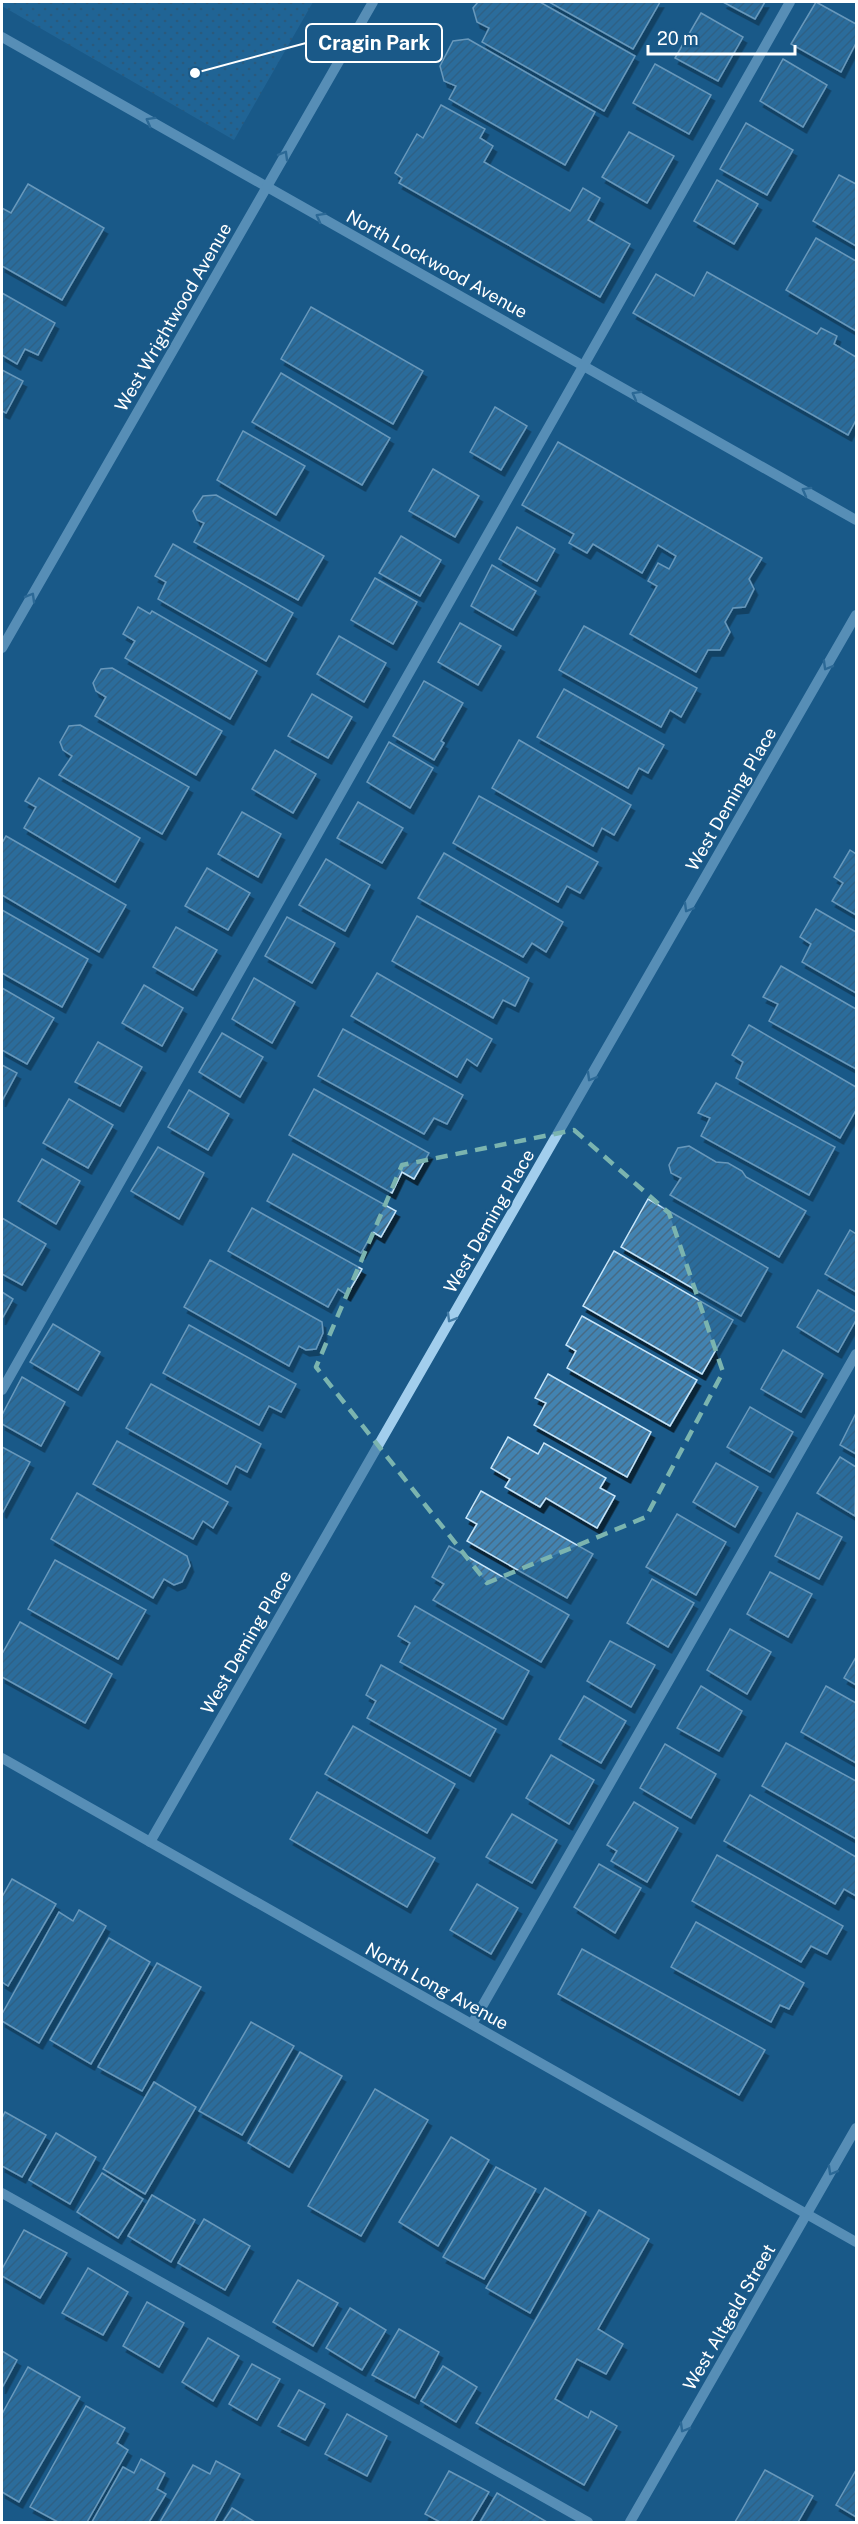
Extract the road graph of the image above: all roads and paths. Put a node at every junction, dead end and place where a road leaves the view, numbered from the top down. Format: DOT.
graph roads {
  1 [pos="372,2"];
  2 [pos="790,2"];
  3 [pos="2,37"];
  4 [pos="266,187"];
  5 [pos="584,366"];
  6 [pos="856,520"];
  7 [pos="856,615"];
  8 [pos="2,648"];
  9 [pos="856,1354"];
  10 [pos="2,1390"];
  11 [pos="2,1758"];
  12 [pos="150,1842"];
  13 [pos="472,2024"];
  14 [pos="856,2128"];
  15 [pos="2,2193"];
  16 [pos="807,2214"];
  17 [pos="856,2242"];
  18 [pos="588,2523"];
  19 [pos="630,2523"];
  4 -- 1 [label="street, West Wrightwood Avenue, one-way"];
  2 -- 5 [label="street"];
  4 -- 3 [label="street, North Lockwood Avenue, one-way"];
  5 -- 4 [label="street, North Lockwood Avenue, one-way"];
  8 -- 4 [label="street, West Wrightwood Avenue, one-way"];
  6 -- 5 [label="street, North Lockwood Avenue, one-way"];
  5 -- 10 [label="street"];
  7 -- 12 [label="street, West Deming Place, one-way"];
  9 -- 13 [label="street"];
  11 -- 12 [label="street, North Long Avenue"];
  12 -- 13 [label="street, North Long Avenue"];
  13 -- 16 [label="street, North Long Avenue"];
  14 -- 16 [label="street, West Altgeld Street, one-way"];
  15 -- 18 [label="street"];
  16 -- 17 [label="street, North Long Avenue"];
  16 -- 19 [label="street, West Altgeld Street, one-way"];
}
